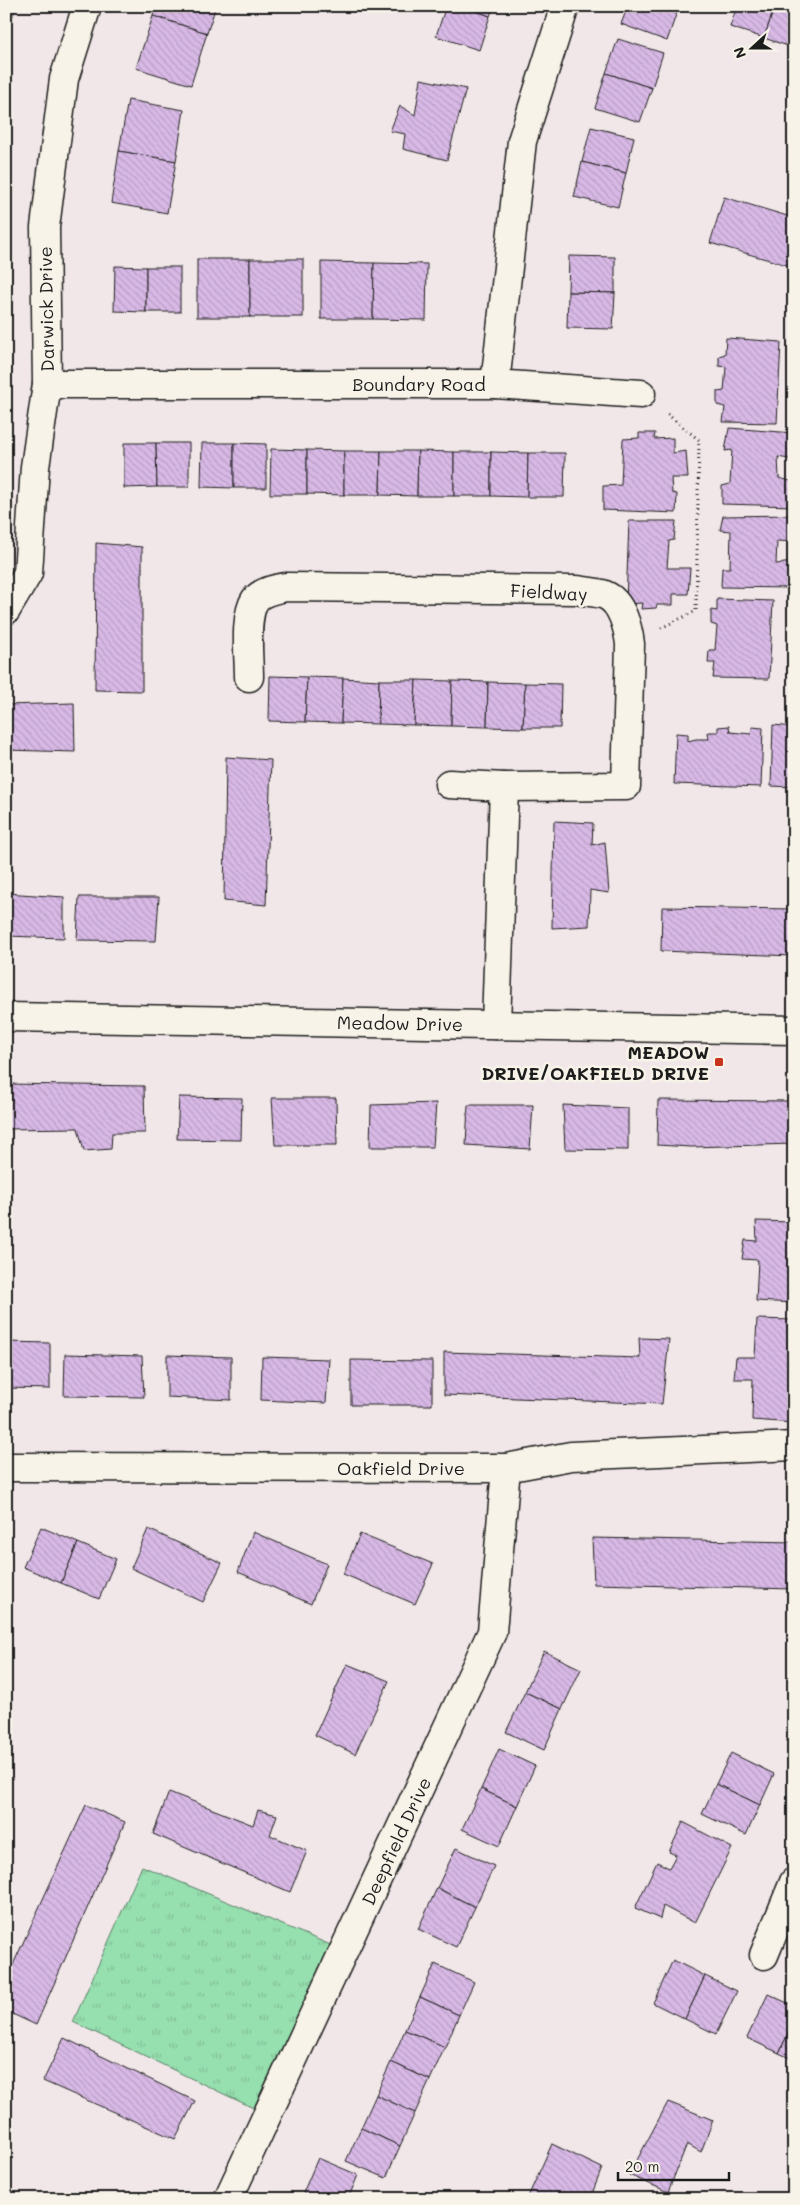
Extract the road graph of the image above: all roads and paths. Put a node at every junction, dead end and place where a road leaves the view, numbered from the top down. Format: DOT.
graph roads {
  1 [pos="87,6"];
  2 [pos="565,6"];
  3 [pos="47,384"];
  4 [pos="495,384"];
  5 [pos="641,394"];
  6 [pos="6,610"];
  7 [pos="630,644"];
  8 [pos="249,677"];
  9 [pos="449,784"];
  10 [pos="504,787"];
  11 [pos="6,1017"];
  12 [pos="496,1025"];
  13 [pos="794,1030"];
  14 [pos="794,1446"];
  15 [pos="6,1467"];
  16 [pos="506,1468"];
  17 [pos="794,1882"];
  18 [pos="785,1928"];
  19 [pos="764,1955"];
  20 [pos="228,2199"];
  1 -- 3 [label="street, Darwick Drive"];
  2 -- 4 [label="street, Boundary Road"];
  3 -- 4 [label="street, Boundary Road"];
  3 -- 6 [label="street, Darwick Drive"];
  4 -- 5 [label="street"];
  5 -- 7 [label="path"];
  7 -- 8 [label="street, Fieldway"];
  7 -- 10 [label="street, Fieldway"];
  9 -- 10 [label="street, Fieldway"];
  10 -- 12 [label="street"];
  11 -- 12 [label="street, Meadow Drive"];
  12 -- 13 [label="street, Meadow Drive"];
  14 -- 16 [label="street, Oakfield Drive"];
  15 -- 16 [label="street, Oakfield Drive"];
  16 -- 20 [label="street, Deepfield Drive"];
  17 -- 18 [label="street"];
  18 -- 19 [label="street"];
}
